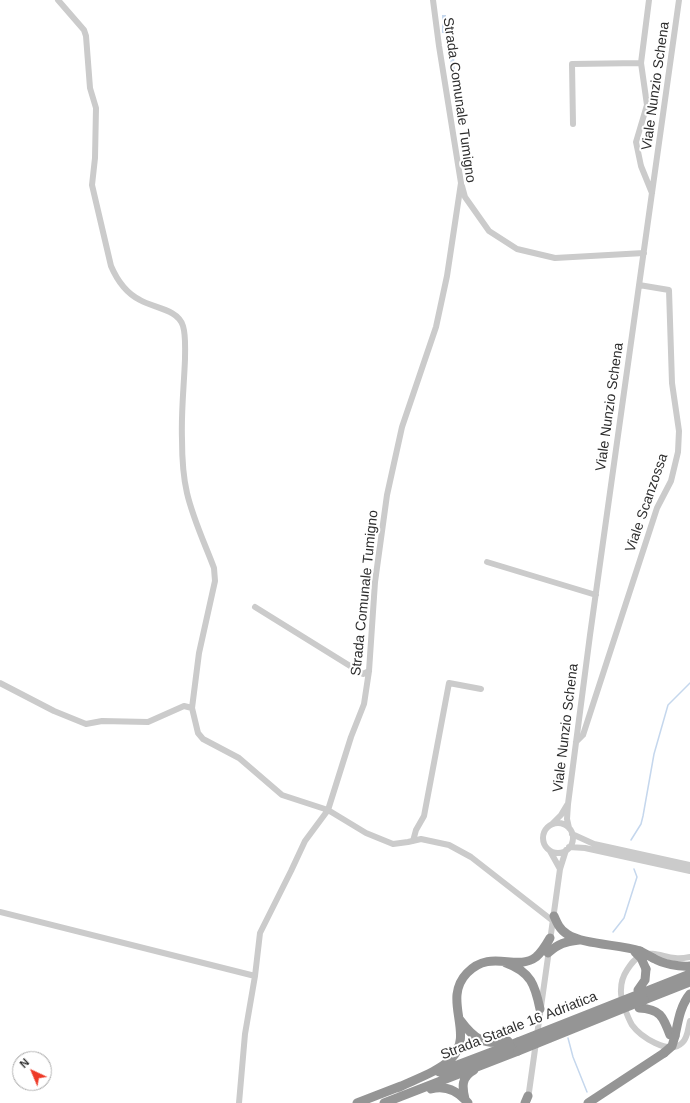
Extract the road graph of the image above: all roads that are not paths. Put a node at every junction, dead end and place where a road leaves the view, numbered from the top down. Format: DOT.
graph roads {
  1 [pos="58,0"];
  2 [pos="433,0"];
  3 [pos="649,0"];
  4 [pos="680,0"];
  5 [pos="641,63"];
  6 [pos="573,124"];
  7 [pos="461,183"];
  8 [pos="652,195"];
  9 [pos="644,253"];
  10 [pos="639,285"];
  11 [pos="486,562"];
  12 [pos="596,595"];
  13 [pos="255,607"];
  14 [pos="369,671"];
  15 [pos="0,683"];
  16 [pos="480,688"];
  17 [pos="192,708"];
  18 [pos="576,742"];
  19 [pos="568,804"];
  20 [pos="328,810"];
  21 [pos="552,824"];
  22 [pos="570,831"];
  23 [pos="414,841"];
  24 [pos="568,849"];
  25 [pos="550,851"];
  26 [pos="690,865"];
  27 [pos="560,869"];
  28 [pos="690,871"];
  29 [pos="0,912"];
  30 [pos="553,919"];
  31 [pos="550,938"];
  32 [pos="579,940"];
  33 [pos="635,950"];
  34 [pos="548,953"];
  35 [pos="690,957"];
  36 [pos="499,960"];
  37 [pos="690,966"];
  38 [pos="690,974"];
  39 [pos="255,976"];
  40 [pos="690,982"];
  41 [pos="690,994"];
  42 [pos="641,998"];
  43 [pos="540,1009"];
  44 [pos="603,1013"];
  45 [pos="460,1019"];
  46 [pos="690,1021"];
  47 [pos="673,1036"];
  48 [pos="518,1044"];
  49 [pos="496,1059"];
  50 [pos="396,1088"];
  51 [pos="466,1101"];
  52 [pos="528,1101"];
  53 [pos="387,1102"];
  54 [pos="239,1103"];
  55 [pos="357,1103"];
  56 [pos="588,1103"];
  1 -- 17 [label="street"];
  2 -- 7 [label="street, Strada Comunale Tumigno"];
  3 -- 5 [label="street"];
  4 -- 8 [label="street, Viale Nunzio Schena"];
  5 -- 6 [label="street"];
  5 -- 8 [label="street"];
  7 -- 9 [label="street"];
  7 -- 14 [label="street, Strada Comunale Tumigno"];
  8 -- 9 [label="street, Viale Nunzio Schena"];
  9 -- 10 [label="street, Viale Nunzio Schena"];
  10 -- 12 [label="street, Viale Nunzio Schena"];
  10 -- 18 [label="street, Viale Scanzossa"];
  11 -- 12 [label="street"];
  12 -- 18 [label="street, Viale Nunzio Schena"];
  13 -- 14 [label="street"];
  14 -- 20 [label="street, Strada Comunale Tumigno"];
  15 -- 17 [label="street"];
  16 -- 23 [label="street"];
  17 -- 20 [label="street"];
  18 -- 19 [label="street, Viale Nunzio Schena"];
  19 -- 21 [label="street, Viale Nunzio Schena"];
  19 -- 22 [label="street, Viale Nunzio Schena"];
  20 -- 23 [label="street"];
  20 -- 39 [label="street, Strada Comunale Tumigno"];
  21 -- 22 [label="street"];
  21 -- 25 [label="street"];
  22 -- 24 [label="street"];
  22 -- 26 [label="street"];
  23 -- 30 [label="street"];
  24 -- 25 [label="street"];
  24 -- 27 [label="street"];
  24 -- 28 [label="street"];
  25 -- 27 [label="street"];
  27 -- 30 [label="street"];
  29 -- 39 [label="street"];
  30 -- 31 [label="street"];
  30 -- 32 [label="highway"];
  31 -- 34 [label="street"];
  31 -- 36 [label="highway"];
  32 -- 33 [label="highway"];
  32 -- 34 [label="highway"];
  33 -- 37 [label="highway, bridge"];
  33 -- 42 [label="highway, bridge"];
  34 -- 43 [label="street"];
  35 -- 46 [label="street"];
  36 -- 43 [label="highway"];
  36 -- 45 [label="highway"];
  38 -- 42 [label="highway, Strada Statale 16 Adriatica"];
  39 -- 54 [label="street, Strada Comunale Tumigno"];
  40 -- 42 [label="highway, Strada Statale 16 Adriatica"];
  41 -- 47 [label="highway"];
  42 -- 44 [label="highway, Strada Statale 16 Adriatica, bridge"];
  42 -- 47 [label="highway"];
  43 -- 52 [label="street"];
  44 -- 48 [label="highway, Strada Statale 16 Adriatica, bridge"];
  44 -- 48 [label="highway, Strada Statale 16 Adriatica, bridge"];
  45 -- 48 [label="highway"];
  45 -- 50 [label="highway"];
  47 -- 56 [label="highway"];
  48 -- 49 [label="highway, Strada Statale 16 Adriatica"];
  48 -- 50 [label="highway, Strada Statale 16 Adriatica"];
  49 -- 51 [label="highway"];
  49 -- 53 [label="highway, Strada Statale 16 Adriatica"];
  50 -- 55 [label="highway, Strada Statale 16 Adriatica"];
  51 -- 53 [label="highway"];
}
